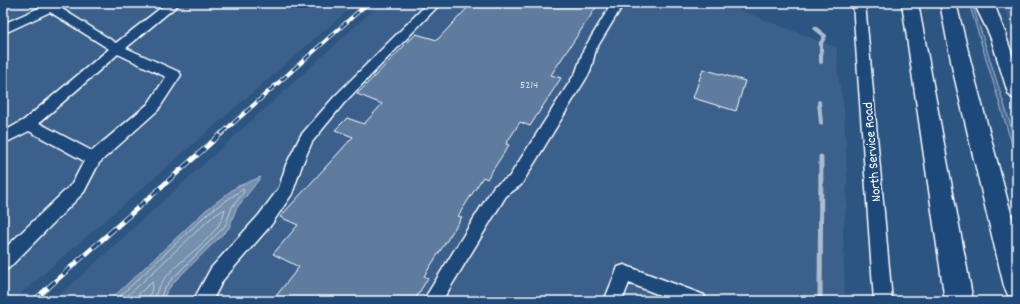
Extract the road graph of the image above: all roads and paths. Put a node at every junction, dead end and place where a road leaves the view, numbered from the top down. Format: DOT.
graph roads {
  1 [pos="174,3"];
  2 [pos="435,3"];
  3 [pos="618,3"];
  4 [pos="859,3"];
  5 [pos="910,3"];
  6 [pos="948,3"];
  7 [pos="982,3"];
  8 [pos="988,3"];
  9 [pos="55,5"];
  10 [pos="5,28"];
  11 [pos="997,34"];
  12 [pos="117,49"];
  13 [pos="1017,93"];
  14 [pos="29,124"];
  15 [pos="3,139"];
  16 [pos="93,160"];
  17 [pos="3,262"];
  18 [pos="1017,286"];
  19 [pos="202,301"];
  20 [pos="432,301"];
  21 [pos="613,301"];
  22 [pos="697,301"];
  23 [pos="883,301"];
  24 [pos="959,301"];
  1 -- 12 [label="street"];
  2 -- 19 [label="street"];
  3 -- 20 [label="street"];
  4 -- 23 [label="street, North Service Road"];
  5 -- 24 [label="highway"];
  6 -- 18 [label="highway"];
  7 -- 11 [label="highway"];
  8 -- 11 [label="main road"];
  9 -- 10 [label="street"];
  9 -- 12 [label="street"];
  11 -- 13 [label="main road"];
  12 -- 14 [label="street"];
  12 -- 16 [label="street"];
  14 -- 15 [label="street"];
  14 -- 16 [label="street"];
  16 -- 17 [label="street"];
  21 -- 22 [label="street"];
}
